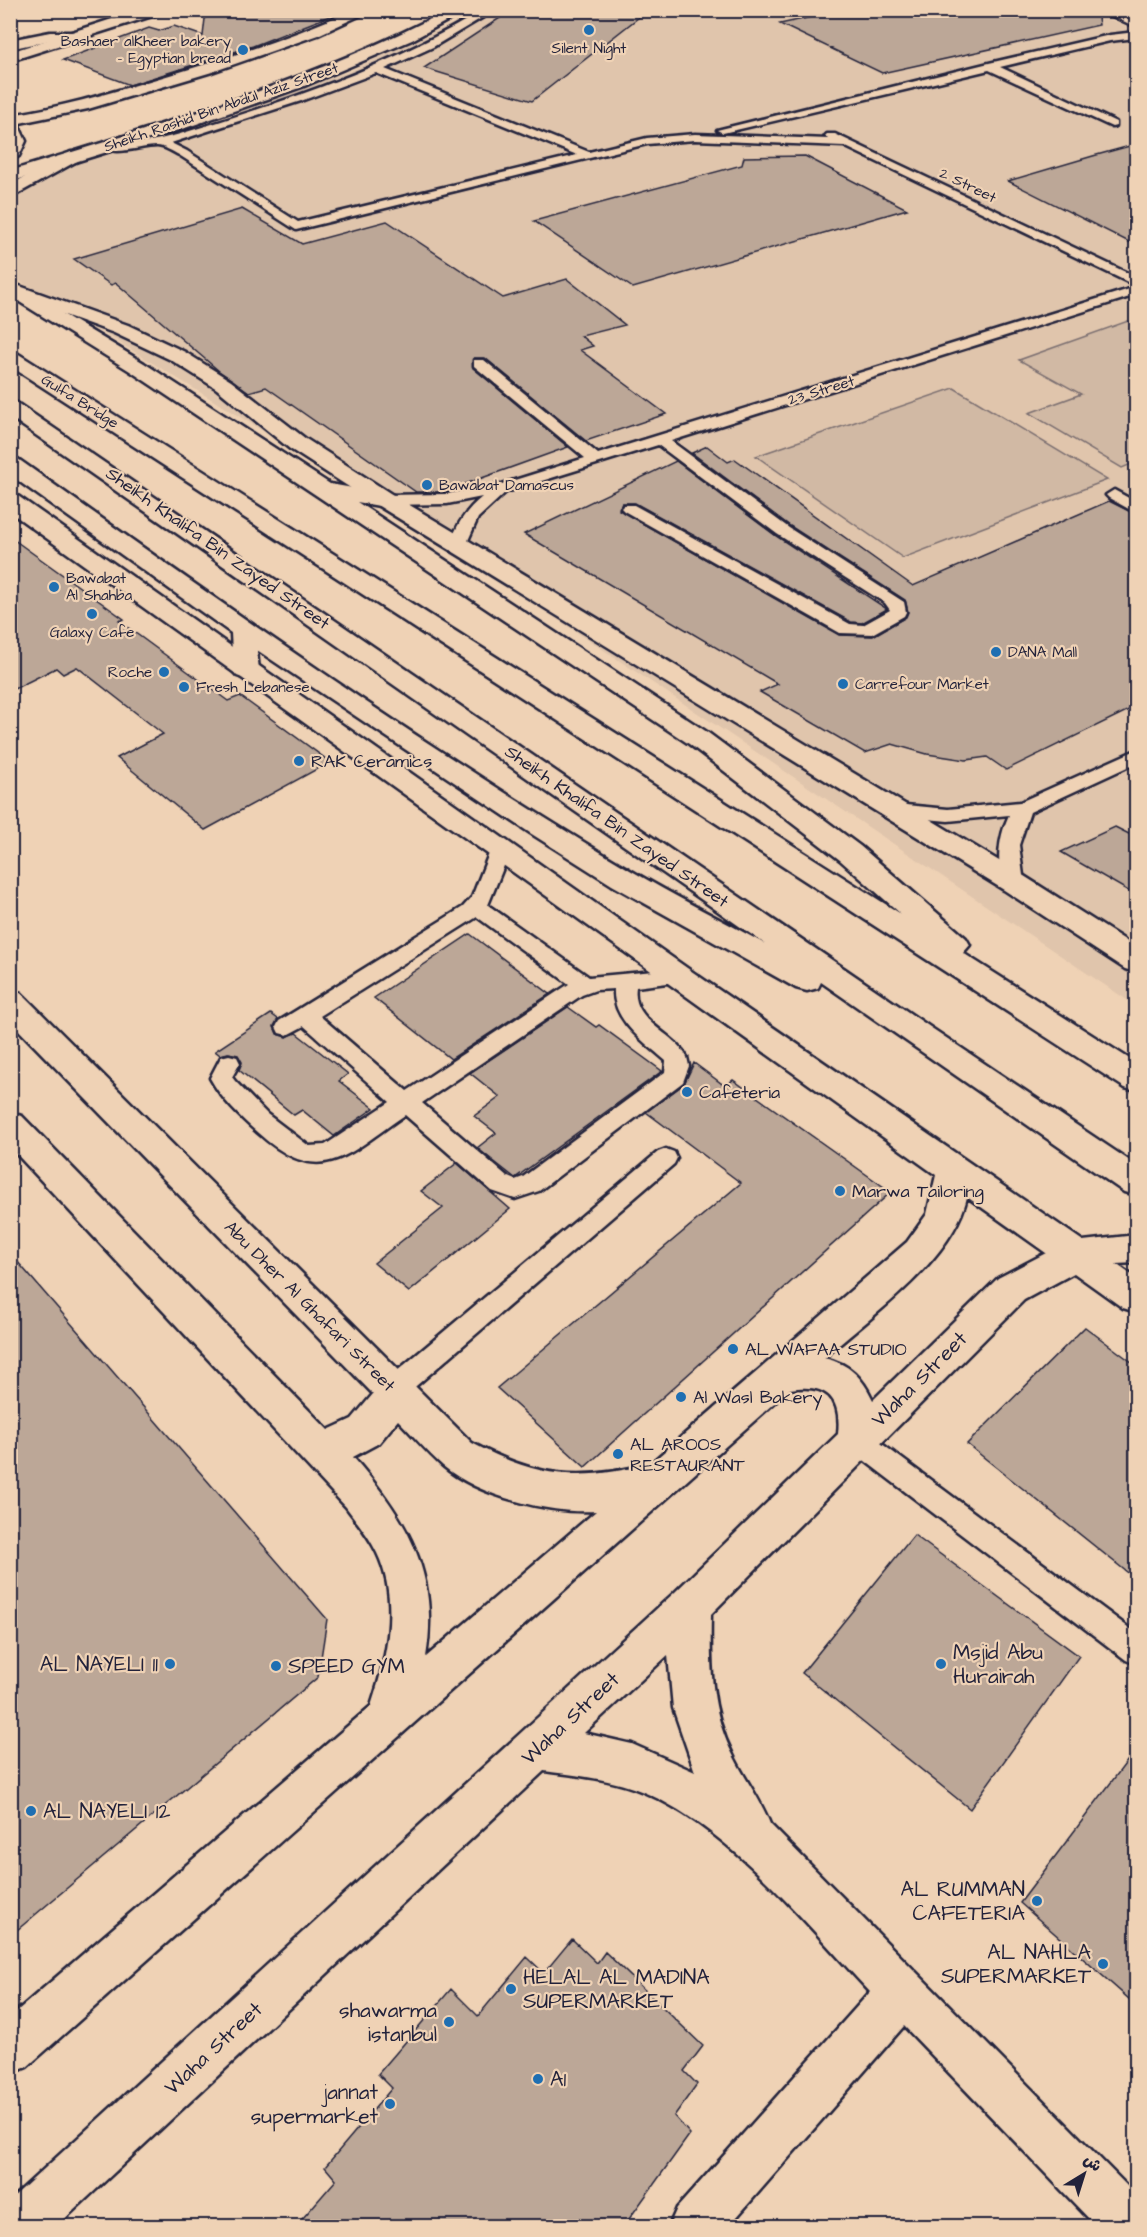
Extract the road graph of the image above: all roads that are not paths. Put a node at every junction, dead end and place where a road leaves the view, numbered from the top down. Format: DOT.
graph roads {
  1 [pos="165,10"];
  2 [pos="365,10"];
  3 [pos="460,10"];
  4 [pos="491,10"];
  5 [pos="1106,10"];
  6 [pos="142,13"];
  7 [pos="1135,26"];
  8 [pos="77,36"];
  9 [pos="10,45"];
  10 [pos="10,55"];
  11 [pos="989,66"];
  12 [pos="376,69"];
  13 [pos="787,115"];
  14 [pos="10,120"];
  15 [pos="1112,124"];
  16 [pos="10,126"];
  17 [pos="695,137"];
  18 [pos="161,143"];
  19 [pos="845,143"];
  20 [pos="106,146"];
  21 [pos="588,155"];
  22 [pos="10,156"];
  23 [pos="71,157"];
  24 [pos="10,177"];
  25 [pos="10,193"];
  26 [pos="296,226"];
  27 [pos="312,238"];
  28 [pos="1137,282"];
  29 [pos="12,289"];
  30 [pos="1137,291"];
  31 [pos="10,357"];
  32 [pos="479,363"];
  33 [pos="10,407"];
  34 [pos="661,440"];
  35 [pos="596,460"];
  36 [pos="10,464"];
  37 [pos="505,488"];
  38 [pos="319,489"];
  39 [pos="1114,495"];
  40 [pos="385,500"];
  41 [pos="10,501"];
  42 [pos="629,508"];
  43 [pos="1137,508"];
  44 [pos="458,545"];
  45 [pos="243,630"];
  46 [pos="246,671"];
  47 [pos="1137,756"];
  48 [pos="1023,808"];
  49 [pos="895,810"];
  50 [pos="500,851"];
  51 [pos="1014,883"];
  52 [pos="476,906"];
  53 [pos="1137,962"];
  54 [pos="676,976"];
  55 [pos="626,980"];
  56 [pos="585,985"];
  57 [pos="1008,997"];
  58 [pos="10,1001"];
  59 [pos="919,1035"];
  60 [pos="229,1063"];
  61 [pos="1137,1079"];
  62 [pos="406,1102"];
  63 [pos="10,1125"];
  64 [pos="666,1158"];
  65 [pos="954,1169"];
  66 [pos="1137,1182"];
  67 [pos="1137,1250"];
  68 [pos="1079,1256"];
  69 [pos="1137,1297"];
  70 [pos="779,1374"];
  71 [pos="393,1390"];
  72 [pos="857,1440"];
  73 [pos="319,1450"];
  74 [pos="664,1477"];
  75 [pos="690,1606"];
  76 [pos="1137,1650"];
  77 [pos="388,1717"];
  78 [pos="537,1748"];
  79 [pos="764,1848"];
  80 [pos="903,1991"];
  81 [pos="10,2050"];
  82 [pos="1112,2217"];
  83 [pos="20,2226"];
  84 [pos="695,2226"];
  1 -- 6 [label="street"];
  2 -- 14 [label="street"];
  3 -- 20 [label="street, Sheikh Rashid Bin Abdul Aziz Street"];
  4 -- 12 [label="lane"];
  5 -- 7 [label="street"];
  6 -- 8 [label="street"];
  7 -- 11 [label="lane"];
  8 -- 9 [label="street"];
  8 -- 10 [label="street"];
  11 -- 13 [label="lane"];
  11 -- 15 [label="lane"];
  12 -- 18 [label="lane"];
  12 -- 21 [label="lane"];
  13 -- 17 [label="lane"];
  13 -- 19 [label="lane, 2 Street"];
  16 -- 22 [label="street"];
  17 -- 19 [label="lane"];
  17 -- 21 [label="lane"];
  18 -- 20 [label="lane"];
  18 -- 26 [label="lane"];
  19 -- 28 [label="lane, 2 Street"];
  20 -- 23 [label="street, Sheikh Rashid Bin Abdul Aziz Street"];
  21 -- 26 [label="lane"];
  23 -- 24 [label="street, Sheikh Rashid Bin Abdul Aziz Street"];
  23 -- 25 [label="street"];
  26 -- 27 [label="lane"];
  29 -- 38 [label="street"];
  29 -- 40 [label="street"];
  30 -- 34 [label="lane, 23 Street"];
  31 -- 57 [label="street, Gulfa Bridge"];
  32 -- 35 [label="lane"];
  33 -- 59 [label="street, Sheikh Khalifa Bin Zayed Street"];
  34 -- 35 [label="lane, 23 Street"];
  34 -- 42 [label="lane"];
  35 -- 37 [label="lane, 23 Street"];
  36 -- 45 [label="street"];
  37 -- 40 [label="lane, 23 Street"];
  37 -- 44 [label="lane, 23 Street"];
  38 -- 40 [label="street"];
  38 -- 57 [label="street"];
  39 -- 43 [label="lane"];
  40 -- 44 [label="street"];
  41 -- 46 [label="street"];
  44 -- 49 [label="street"];
  45 -- 46 [label="street"];
  45 -- 59 [label="street"];
  46 -- 50 [label="street"];
  47 -- 48 [label="lane"];
  48 -- 49 [label="lane"];
  48 -- 51 [label="lane"];
  49 -- 51 [label="street"];
  50 -- 52 [label="lane"];
  50 -- 54 [label="street"];
  51 -- 53 [label="street"];
  52 -- 56 [label="lane"];
  52 -- 62 [label="lane"];
  54 -- 55 [label="lane"];
  54 -- 65 [label="street"];
  55 -- 56 [label="lane"];
  55 -- 62 [label="lane"];
  56 -- 62 [label="lane"];
  57 -- 61 [label="street"];
  58 -- 71 [label="street, Abu Dher Al Ghafari Street"];
  59 -- 66 [label="street, Sheikh Khalifa Bin Zayed Street"];
  60 -- 62 [label="lane"];
  63 -- 73 [label="street"];
  64 -- 71 [label="lane"];
  65 -- 68 [label="street"];
  65 -- 70 [label="street"];
  67 -- 68 [label="street, Waha Street"];
  68 -- 69 [label="street"];
  68 -- 72 [label="street, Waha Street"];
  70 -- 72 [label="street"];
  70 -- 74 [label="street"];
  71 -- 73 [label="street"];
  71 -- 74 [label="street, Abu Dher Al Ghafari Street"];
  72 -- 75 [label="street, Waha Street"];
  72 -- 76 [label="lane"];
  73 -- 77 [label="street"];
  74 -- 77 [label="street"];
  75 -- 78 [label="street, Waha Street"];
  75 -- 79 [label="street"];
  77 -- 81 [label="street"];
  78 -- 79 [label="street"];
  78 -- 83 [label="street, Waha Street"];
  79 -- 80 [label="street"];
  80 -- 82 [label="street"];
  80 -- 84 [label="street"];
}
